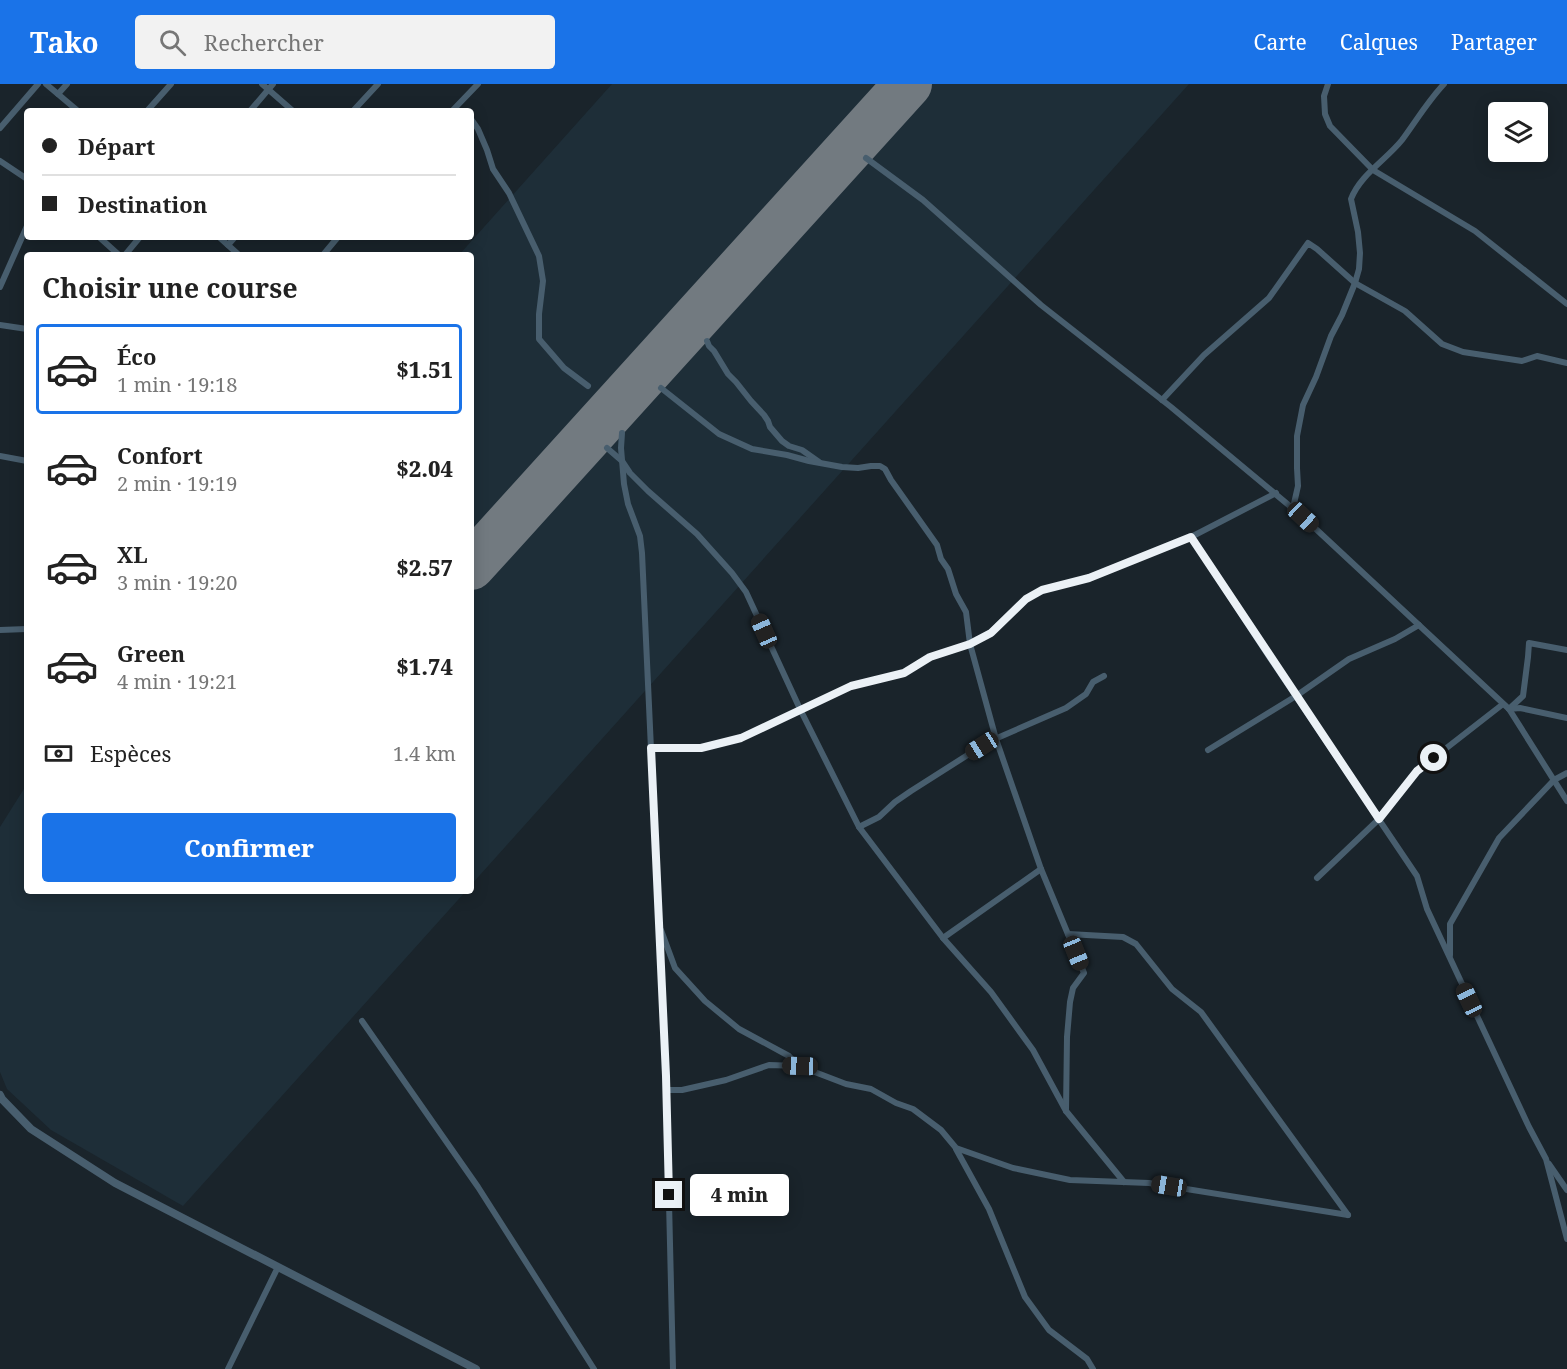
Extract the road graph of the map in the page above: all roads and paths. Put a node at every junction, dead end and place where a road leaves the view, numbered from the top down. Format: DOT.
graph roads {
  1 [pos="38,84"];
  2 [pos="46,84"];
  3 [pos="67,84"];
  4 [pos="171,84"];
  5 [pos="261,84"];
  6 [pos="378,84"];
  7 [pos="1328,84"];
  8 [pos="1444,84"];
  9 [pos="476,85"];
  10 [pos="271,87"];
  11 [pos="58,94"];
  12 [pos="459,104"];
  13 [pos="74,108"];
  14 [pos="150,108"];
  15 [pos="253,108"];
  16 [pos="290,108"];
  17 [pos="356,108"];
  18 [pos="455,108"];
  19 [pos="462,108"];
  20 [pos="474,123"];
  21 [pos="0,128"];
  22 [pos="866,158"];
  23 [pos="0,161"];
  24 [pos="1373,170"];
  25 [pos="24,177"];
  26 [pos="24,233"];
  27 [pos="102,240"];
  28 [pos="138,240"];
  29 [pos="222,240"];
  30 [pos="232,240"];
  31 [pos="336,240"];
  32 [pos="228,245"];
  33 [pos="116,252"];
  34 [pos="128,252"];
  35 [pos="236,252"];
  36 [pos="326,252"];
  37 [pos="1355,283"];
  38 [pos="0,286"];
  39 [pos="1567,304"];
  40 [pos="0,326"];
  41 [pos="24,329"];
  42 [pos="707,341"];
  43 [pos="1567,363"];
  44 [pos="588,386"];
  45 [pos="661,388"];
  46 [pos="1162,400"];
  47 [pos="622,433"];
  48 [pos="607,448"];
  49 [pos="0,456"];
  50 [pos="24,460"];
  51 [pos="622,461"];
  52 [pos="822,464"];
  53 [pos="1276,493"];
  54 [pos="1293,508"];
  55 [pos="1191,537"];
  56 [pos="1419,625"];
  57 [pos="24,629"];
  58 [pos="0,630"];
  59 [pos="970,644"];
  60 [pos="1567,650"];
  61 [pos="1104,676"];
  62 [pos="1296,696"];
  63 [pos="1503,704"];
  64 [pos="800,709"];
  65 [pos="1509,710"];
  66 [pos="1567,718"];
  67 [pos="996,739"];
  68 [pos="651,748"];
  69 [pos="1208,750"];
  70 [pos="1567,772"];
  71 [pos="1554,780"];
  72 [pos="1567,801"];
  73 [pos="1379,819"];
  74 [pos="859,827"];
  75 [pos="1041,869"];
  76 [pos="1317,878"];
  77 [pos="659,924"];
  78 [pos="1068,934"];
  79 [pos="943,938"];
  80 [pos="1450,957"];
  81 [pos="362,1021"];
  82 [pos="800,1066"];
  83 [pos="666,1090"];
  84 [pos="0,1095"];
  85 [pos="1065,1111"];
  86 [pos="956,1148"];
  87 [pos="1546,1159"];
  88 [pos="1124,1182"];
  89 [pos="1567,1190"];
  90 [pos="1567,1239"];
  91 [pos="278,1267"];
  92 [pos="228,1369"];
  93 [pos="476,1369"];
  94 [pos="594,1369"];
  95 [pos="673,1369"];
  96 [pos="1093,1369"];
  1 -- 21 [label="street"];
  2 -- 11 [label="street"];
  3 -- 11 [label="street"];
  4 -- 14 [label="street"];
  5 -- 10 [label="street"];
  6 -- 17 [label="street"];
  7 -- 24 [label="street"];
  8 -- 24 [label="street"];
  9 -- 12 [label="street"];
  10 -- 15 [label="street"];
  10 -- 16 [label="street"];
  11 -- 13 [label="street"];
  12 -- 18 [label="street"];
  12 -- 19 [label="street"];
  20 -- 44 [label="street"];
  22 -- 46 [label="street"];
  23 -- 25 [label="street"];
  24 -- 37 [label="street"];
  24 -- 39 [label="street"];
  26 -- 38 [label="street"];
  27 -- 33 [label="street"];
  28 -- 34 [label="street"];
  29 -- 32 [label="street"];
  30 -- 32 [label="street"];
  31 -- 36 [label="street"];
  32 -- 35 [label="street"];
  37 -- 43 [label="street"];
  37 -- 46 [label="street"];
  37 -- 54 [label="street"];
  40 -- 41 [label="street"];
  42 -- 52 [label="street"];
  45 -- 52 [label="street"];
  46 -- 53 [label="street"];
  47 -- 51 [label="street"];
  48 -- 51 [label="street"];
  49 -- 50 [label="street"];
  51 -- 64 [label="street"];
  51 -- 68 [label="street"];
  52 -- 59 [label="street"];
  53 -- 54 [label="street"];
  53 -- 55 [label="street"];
  54 -- 56 [label="street"];
  55 -- 59 [label="street"];
  55 -- 62 [label="street"];
  56 -- 62 [label="street"];
  56 -- 63 [label="street"];
  57 -- 58 [label="street"];
  59 -- 64 [label="street"];
  59 -- 67 [label="street"];
  60 -- 65 [label="street"];
  61 -- 67 [label="street"];
  62 -- 69 [label="street"];
  62 -- 73 [label="street"];
  63 -- 65 [label="street"];
  63 -- 73 [label="street"];
  64 -- 68 [label="street"];
  64 -- 74 [label="street"];
  65 -- 66 [label="street"];
  65 -- 71 [label="street"];
  67 -- 74 [label="street"];
  67 -- 75 [label="street"];
  68 -- 77 [label="street"];
  70 -- 71 [label="street"];
  71 -- 72 [label="street"];
  71 -- 80 [label="street"];
  73 -- 76 [label="street"];
  73 -- 80 [label="street"];
  74 -- 79 [label="street"];
  75 -- 78 [label="street"];
  75 -- 79 [label="street"];
  77 -- 82 [label="street"];
  77 -- 83 [label="street"];
  78 -- 85 [label="street"];
  78 -- 88 [label="street"];
  79 -- 85 [label="street"];
  80 -- 87 [label="street"];
  81 -- 94 [label="street"];
  82 -- 83 [label="street"];
  82 -- 86 [label="street"];
  83 -- 95 [label="street"];
  84 -- 91 [label="street"];
  85 -- 88 [label="street"];
  86 -- 88 [label="street"];
  86 -- 96 [label="street"];
  87 -- 89 [label="street"];
  87 -- 90 [label="street"];
  91 -- 92 [label="street"];
  91 -- 93 [label="street"];
}
